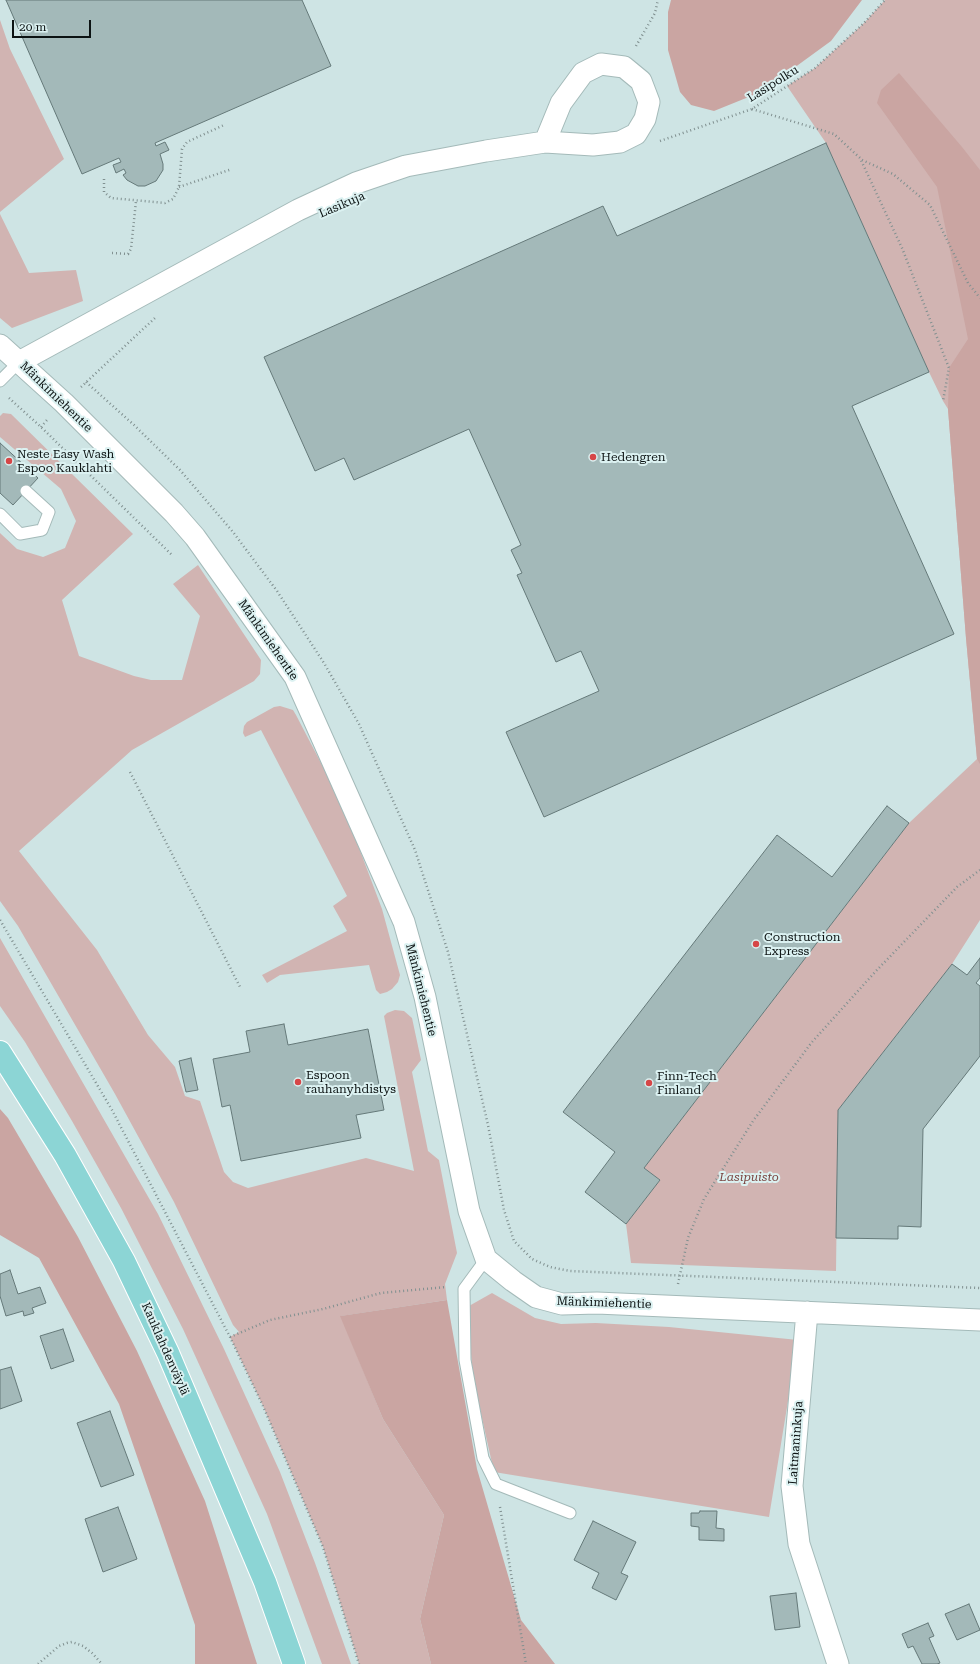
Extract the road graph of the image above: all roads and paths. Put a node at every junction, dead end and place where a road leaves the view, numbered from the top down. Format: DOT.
graph roads {
  1 [pos="658,0"];
  2 [pos="885,0"];
  3 [pos="624,67"];
  4 [pos="752,108"];
  5 [pos="224,125"];
  6 [pos="545,142"];
  7 [pos="655,143"];
  8 [pos="862,160"];
  9 [pos="232,169"];
  10 [pos="104,179"];
  11 [pos="178,187"];
  12 [pos="136,201"];
  13 [pos="112,253"];
  14 [pos="980,298"];
  15 [pos="159,313"];
  16 [pos="0,345"];
  17 [pos="19,362"];
  18 [pos="0,381"];
  19 [pos="6,395"];
  20 [pos="943,401"];
  21 [pos="26,491"];
  22 [pos="0,514"];
  23 [pos="172,555"];
  24 [pos="130,772"];
  25 [pos="980,870"];
  26 [pos="0,920"];
  27 [pos="240,987"];
  28 [pos="0,1052"];
  29 [pos="486,1259"];
  30 [pos="680,1275"];
  31 [pos="980,1288"];
  32 [pos="464,1289"];
  33 [pos="674,1306"];
  34 [pos="807,1312"];
  35 [pos="980,1320"];
  36 [pos="230,1337"];
  37 [pos="496,1484"];
  38 [pos="570,1513"];
  39 [pos="38,1664"];
  40 [pos="102,1664"];
  41 [pos="294,1664"];
  42 [pos="359,1664"];
  43 [pos="526,1664"];
  44 [pos="838,1664"];
  1 -- 3 [label="path"];
  2 -- 4 [label="path, Lasipolku"];
  3 -- 6 [label="street"];
  3 -- 6 [label="street, Lasikuja"];
  4 -- 7 [label="path, Lasipolku"];
  4 -- 8 [label="path"];
  5 -- 11 [label="path"];
  6 -- 17 [label="street, Lasikuja"];
  8 -- 14 [label="path"];
  8 -- 20 [label="path"];
  9 -- 11 [label="path"];
  10 -- 12 [label="path"];
  11 -- 12 [label="path"];
  12 -- 13 [label="path"];
  15 -- 30 [label="path"];
  16 -- 17 [label="street, Mänkimiehentie"];
  17 -- 18 [label="lane"];
  17 -- 29 [label="street, Mänkimiehentie"];
  19 -- 23 [label="path"];
  21 -- 22 [label="lane"];
  24 -- 27 [label="path"];
  25 -- 30 [label="path"];
  26 -- 36 [label="path"];
  28 -- 41 [label="main road, Kauklahdenväylä"];
  29 -- 32 [label="lane"];
  29 -- 33 [label="street, Mänkimiehentie"];
  30 -- 31 [label="path"];
  30 -- 33 [label="path"];
  32 -- 36 [label="path"];
  32 -- 37 [label="lane"];
  33 -- 34 [label="street, Mänkimiehentie"];
  34 -- 35 [label="street, Mänkimiehentie"];
  34 -- 44 [label="street, Laitmaninkuja"];
  36 -- 42 [label="path"];
  37 -- 38 [label="lane"];
  37 -- 43 [label="path"];
  39 -- 40 [label="path"];
}
